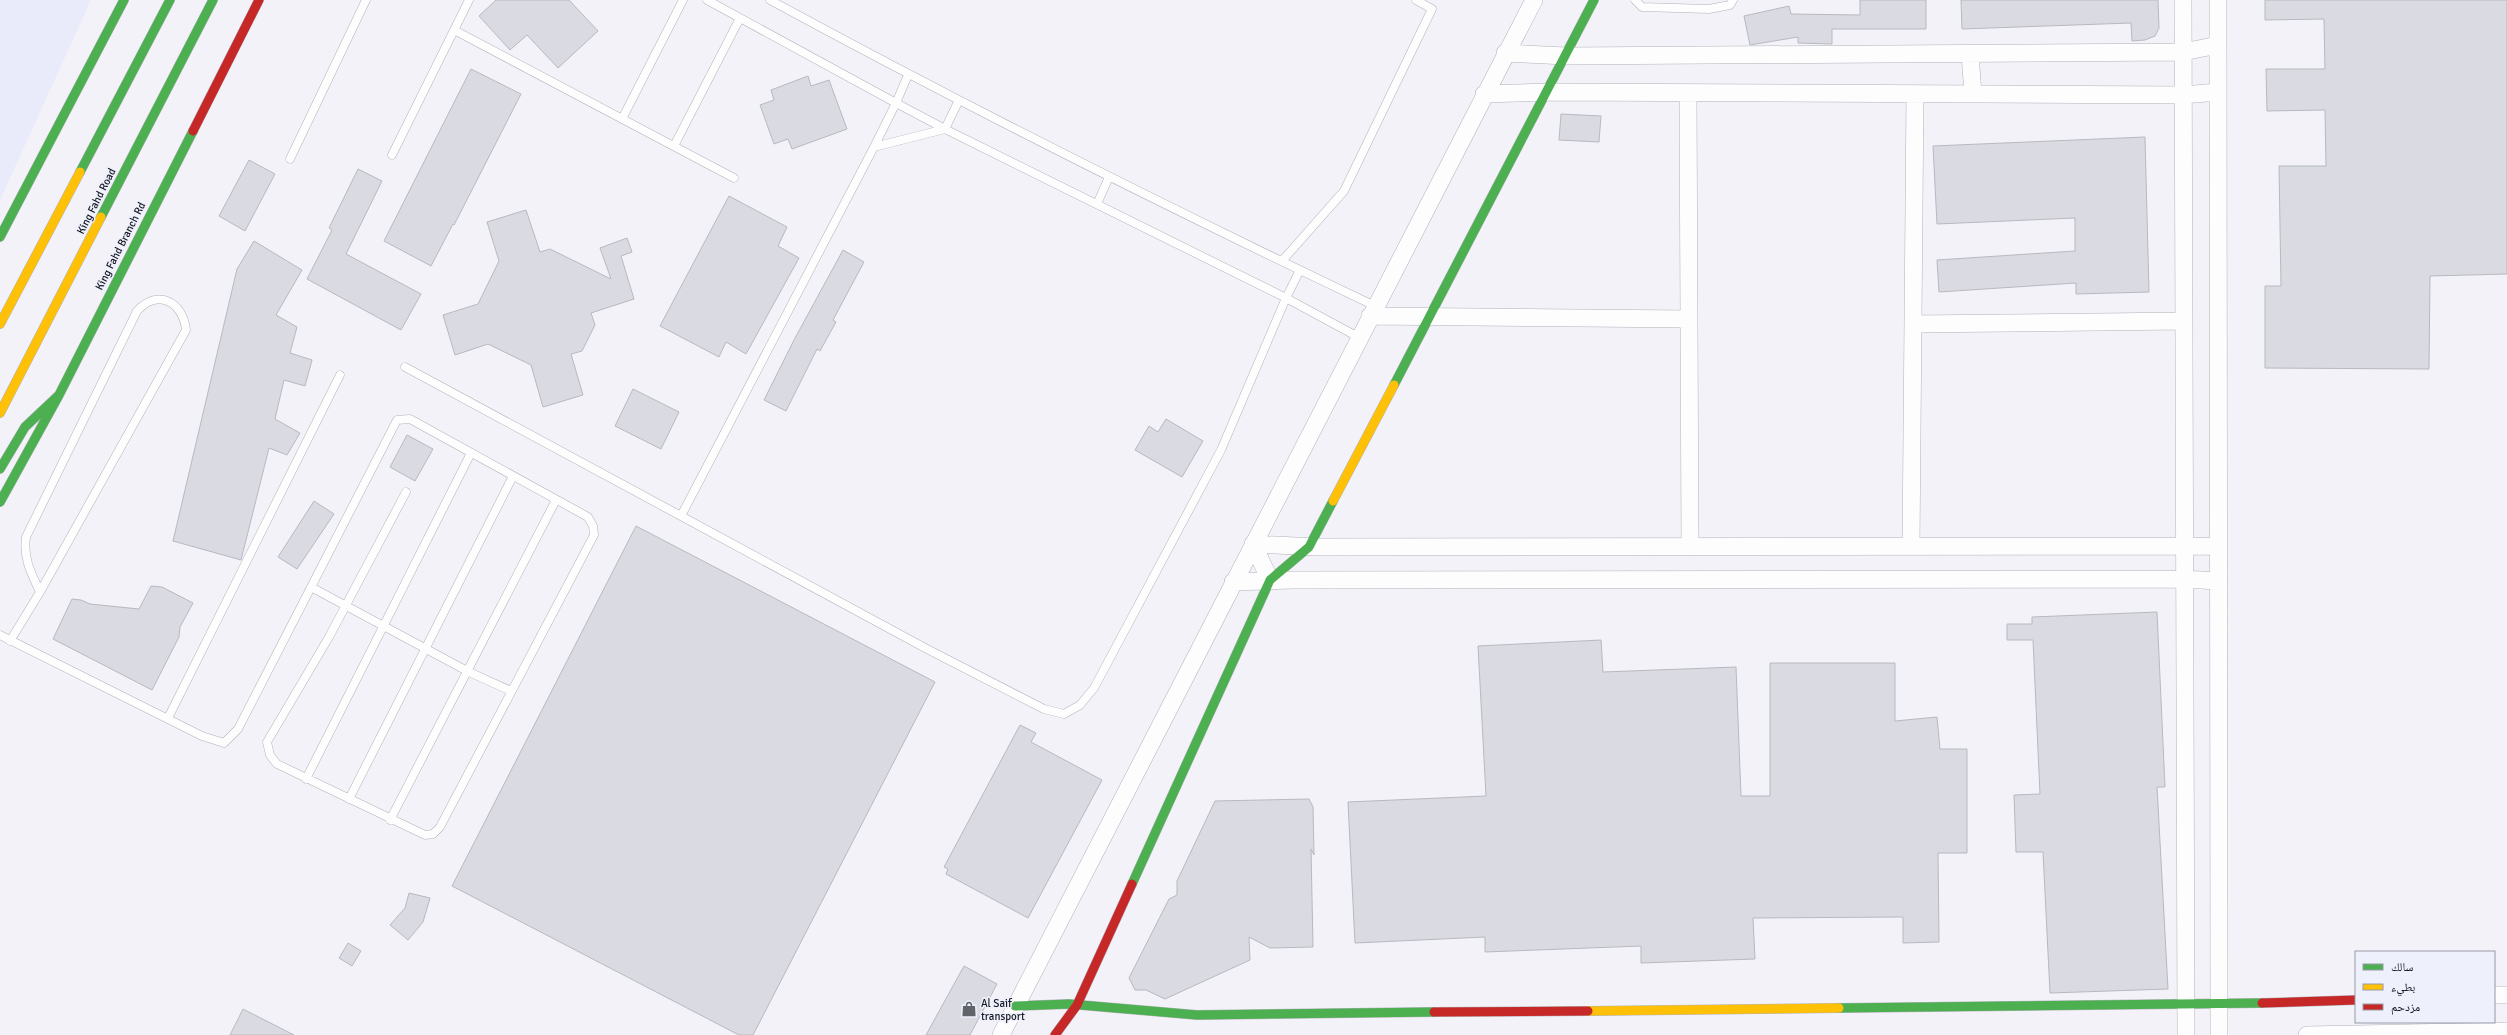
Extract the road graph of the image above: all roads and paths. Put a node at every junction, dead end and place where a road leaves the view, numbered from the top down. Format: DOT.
graph roads {
  1 [pos="124,0"];
  2 [pos="170,0"];
  3 [pos="213,0"];
  4 [pos="259,0"];
  5 [pos="366,0"];
  6 [pos="469,0"];
  7 [pos="683,0"];
  8 [pos="707,0"];
  9 [pos="770,0"];
  10 [pos="1416,0"];
  11 [pos="1534,0"];
  12 [pos="1594,0"];
  13 [pos="1635,0"];
  14 [pos="1734,0"];
  15 [pos="2183,0"];
  16 [pos="2218,0"];
  17 [pos="740,18"];
  18 [pos="454,30"];
  19 [pos="2218,46"];
  20 [pos="2183,52"];
  21 [pos="1505,53"];
  22 [pos="1970,54"];
  23 [pos="1566,56"];
  24 [pos="908,75"];
  25 [pos="1548,92"];
  26 [pos="2218,92"];
  27 [pos="1688,93"];
  28 [pos="1484,94"];
  29 [pos="1915,94"];
  30 [pos="1973,94"];
  31 [pos="2183,95"];
  32 [pos="958,100"];
  33 [pos="896,103"];
  34 [pos="622,119"];
  35 [pos="945,129"];
  36 [pos="674,146"];
  37 [pos="874,148"];
  38 [pos="392,154"];
  39 [pos="290,159"];
  40 [pos="1109,177"];
  41 [pos="734,178"];
  42 [pos="1097,204"];
  43 [pos="0,237"];
  44 [pos="1282,262"];
  45 [pos="1300,270"];
  46 [pos="1286,298"];
  47 [pos="1372,311"];
  48 [pos="1430,317"];
  49 [pos="1689,319"];
  50 [pos="2184,321"];
  51 [pos="0,324"];
  52 [pos="1913,324"];
  53 [pos="1360,338"];
  54 [pos="405,367"];
  55 [pos="340,375"];
  56 [pos="59,395"];
  57 [pos="0,414"];
  58 [pos="471,453"];
  59 [pos="0,469"];
  60 [pos="513,476"];
  61 [pos="406,492"];
  62 [pos="556,500"];
  63 [pos="0,502"];
  64 [pos="681,516"];
  65 [pos="1253,544"];
  66 [pos="1690,546"];
  67 [pos="1910,546"];
  68 [pos="2184,546"];
  69 [pos="2218,546"];
  70 [pos="1309,547"];
  71 [pos="2184,579"];
  72 [pos="1270,580"];
  73 [pos="2218,581"];
  74 [pos="1233,582"];
  75 [pos="311,587"];
  76 [pos="40,592"];
  77 [pos="346,606"];
  78 [pos="382,625"];
  79 [pos="0,635"];
  80 [pos="10,641"];
  81 [pos="424,648"];
  82 [pos="468,672"];
  83 [pos="511,691"];
  84 [pos="168,718"];
  85 [pos="306,779"];
  86 [pos="349,799"];
  87 [pos="390,820"];
  88 [pos="2495,995"];
  89 [pos="2507,995"];
  90 [pos="2355,1000"];
  91 [pos="2186,1003"];
  92 [pos="2219,1004"];
  93 [pos="1077,1005"];
  94 [pos="1015,1006"];
  95 [pos="2507,1031"];
  96 [pos="1001,1035"];
  97 [pos="1055,1035"];
  98 [pos="2186,1035"];
  99 [pos="2219,1035"];
  100 [pos="2306,1035"];
  1 -- 43 [label="main road"];
  2 -- 51 [label="main road"];
  3 -- 57 [label="main road, King Fahd Road"];
  4 -- 56 [label="main road, King Fahd Branch Rd"];
  5 -- 39 [label="lane"];
  6 -- 18 [label="lane"];
  7 -- 34 [label="lane"];
  8 -- 17 [label="lane"];
  9 -- 24 [label="lane"];
  10 -- 44 [label="lane"];
  11 -- 21 [label="street"];
  12 -- 23 [label="main road"];
  13 -- 14 [label="lane"];
  15 -- 20 [label="street"];
  16 -- 19 [label="street"];
  17 -- 33 [label="lane"];
  17 -- 36 [label="lane"];
  18 -- 34 [label="lane"];
  18 -- 38 [label="lane"];
  19 -- 20 [label="street"];
  19 -- 26 [label="street"];
  20 -- 22 [label="street"];
  20 -- 31 [label="street"];
  21 -- 23 [label="street"];
  21 -- 28 [label="street"];
  22 -- 23 [label="street"];
  22 -- 30 [label="street"];
  23 -- 25 [label="main road"];
  24 -- 32 [label="lane"];
  24 -- 33 [label="lane"];
  25 -- 27 [label="street"];
  25 -- 28 [label="street"];
  25 -- 48 [label="main road"];
  26 -- 31 [label="street"];
  26 -- 69 [label="street"];
  27 -- 29 [label="street"];
  27 -- 49 [label="street"];
  28 -- 47 [label="street"];
  29 -- 30 [label="street"];
  29 -- 52 [label="street"];
  30 -- 31 [label="street"];
  31 -- 50 [label="street"];
  32 -- 35 [label="lane"];
  32 -- 40 [label="lane"];
  33 -- 35 [label="lane"];
  33 -- 37 [label="lane"];
  34 -- 36 [label="lane"];
  35 -- 37 [label="lane"];
  35 -- 42 [label="lane"];
  36 -- 41 [label="lane"];
  37 -- 64 [label="lane"];
  40 -- 42 [label="lane"];
  40 -- 44 [label="lane"];
  42 -- 46 [label="lane"];
  44 -- 45 [label="lane"];
  45 -- 46 [label="lane"];
  45 -- 47 [label="lane"];
  46 -- 53 [label="lane"];
  46 -- 64 [label="lane"];
  47 -- 48 [label="street"];
  47 -- 53 [label="street"];
  48 -- 49 [label="street"];
  48 -- 70 [label="main road"];
  49 -- 66 [label="street"];
  50 -- 52 [label="street"];
  50 -- 68 [label="street"];
  52 -- 67 [label="street"];
  53 -- 65 [label="street"];
  54 -- 64 [label="lane"];
  55 -- 84 [label="lane"];
  56 -- 59 [label="main road"];
  56 -- 63 [label="main road, King Fahd Branch Rd"];
  58 -- 60 [label="lane"];
  58 -- 75 [label="lane"];
  58 -- 78 [label="lane"];
  60 -- 62 [label="lane"];
  60 -- 81 [label="lane"];
  61 -- 77 [label="lane"];
  62 -- 82 [label="lane"];
  62 -- 83 [label="lane"];
  65 -- 70 [label="street"];
  65 -- 72 [label="street"];
  65 -- 74 [label="street"];
  66 -- 67 [label="street"];
  66 -- 70 [label="street"];
  67 -- 68 [label="street"];
  68 -- 69 [label="street"];
  68 -- 71 [label="street"];
  69 -- 73 [label="street"];
  70 -- 72 [label="main road"];
  71 -- 72 [label="street"];
  71 -- 73 [label="street"];
  71 -- 91 [label="street"];
  72 -- 74 [label="street"];
  72 -- 93 [label="main road"];
  73 -- 92 [label="street"];
  74 -- 94 [label="street"];
  75 -- 77 [label="lane"];
  75 -- 84 [label="lane"];
  76 -- 76 [label="lane"];
  76 -- 80 [label="lane"];
  77 -- 78 [label="lane"];
  77 -- 85 [label="lane"];
  78 -- 81 [label="lane"];
  78 -- 85 [label="lane"];
  79 -- 80 [label="lane"];
  80 -- 84 [label="lane"];
  81 -- 82 [label="lane"];
  81 -- 86 [label="lane"];
  82 -- 83 [label="lane"];
  82 -- 87 [label="lane"];
  83 -- 87 [label="lane"];
  85 -- 86 [label="lane"];
  86 -- 87 [label="lane"];
  88 -- 89 [label="street"];
  90 -- 92 [label="main road"];
  91 -- 92 [label="main road"];
  91 -- 93 [label="main road"];
  91 -- 98 [label="street"];
  92 -- 99 [label="street"];
  93 -- 94 [label="main road"];
  93 -- 97 [label="main road"];
  94 -- 96 [label="street"];
  95 -- 100 [label="street"];
}
